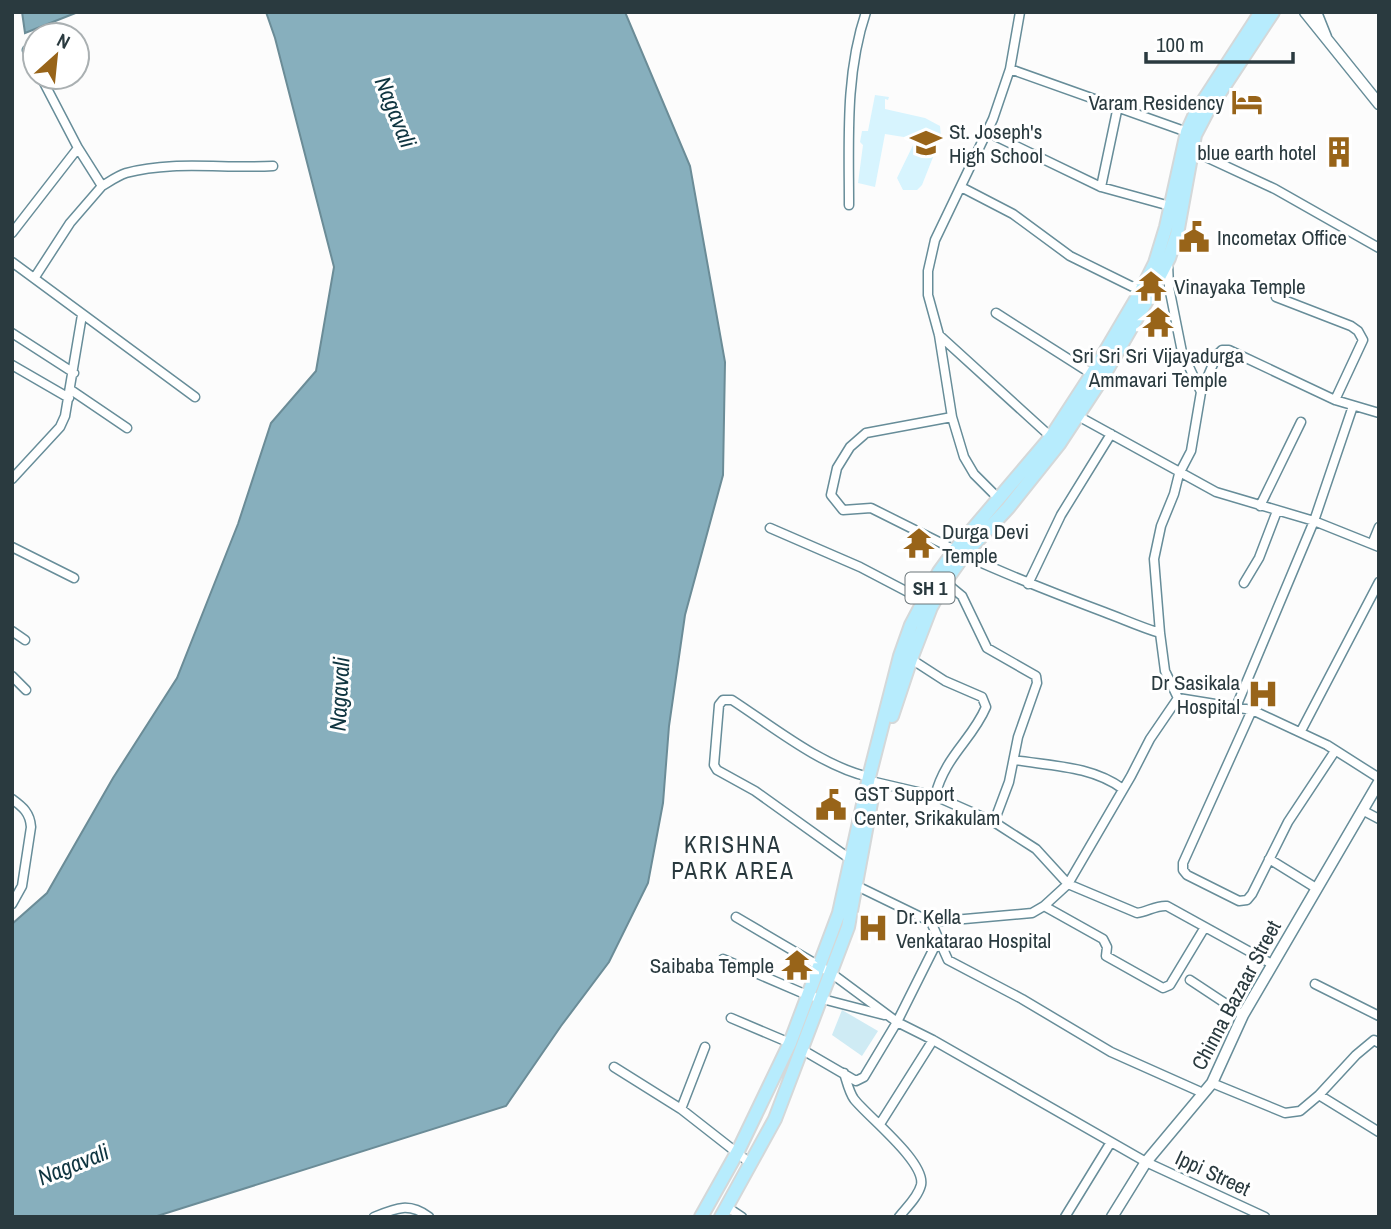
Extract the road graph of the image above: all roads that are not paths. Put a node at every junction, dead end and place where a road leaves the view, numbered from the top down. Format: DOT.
graph roads {
  1 [pos="866,12"];
  2 [pos="1020,12"];
  3 [pos="1261,12"];
  4 [pos="1273,12"];
  5 [pos="1305,12"];
  6 [pos="1316,12"];
  7 [pos="1326,37"];
  8 [pos="1010,69"];
  9 [pos="48,91"];
  10 [pos="1379,104"];
  11 [pos="1118,106"];
  12 [pos="987,132"];
  13 [pos="1187,132"];
  14 [pos="78,148"];
  15 [pos="1191,150"];
  16 [pos="273,166"];
  17 [pos="102,186"];
  18 [pos="961,187"];
  19 [pos="1101,187"];
  20 [pos="849,205"];
  21 [pos="1170,206"];
  22 [pos="12,233"];
  23 [pos="1379,248"];
  24 [pos="1164,254"];
  25 [pos="12,262"];
  26 [pos="35,277"];
  27 [pos="1141,291"];
  28 [pos="1276,297"];
  29 [pos="996,313"];
  30 [pos="82,315"];
  31 [pos="12,333"];
  32 [pos="939,335"];
  33 [pos="12,365"];
  34 [pos="74,373"];
  35 [pos="1092,374"];
  36 [pos="1201,392"];
  37 [pos="70,394"];
  38 [pos="195,397"];
  39 [pos="1335,400"];
  40 [pos="1353,406"];
  41 [pos="1379,413"];
  42 [pos="1078,416"];
  43 [pos="952,417"];
  44 [pos="1301,422"];
  45 [pos="127,428"];
  46 [pos="1111,434"];
  47 [pos="1051,437"];
  48 [pos="1179,474"];
  49 [pos="12,479"];
  50 [pos="999,499"];
  51 [pos="1261,506"];
  52 [pos="1276,511"];
  53 [pos="1314,521"];
  54 [pos="1379,527"];
  55 [pos="770,528"];
  56 [pos="1376,545"];
  57 [pos="12,547"];
  58 [pos="959,552"];
  59 [pos="74,578"];
  60 [pos="945,582"];
  61 [pos="1244,583"];
  62 [pos="1379,583"];
  63 [pos="1028,584"];
  64 [pos="923,600"];
  65 [pos="12,631"];
  66 [pos="1160,633"];
  67 [pos="25,640"];
  68 [pos="911,659"];
  69 [pos="12,676"];
  70 [pos="26,690"];
  71 [pos="1178,698"];
  72 [pos="1236,707"];
  73 [pos="1252,710"];
  74 [pos="1301,731"];
  75 [pos="1335,751"];
  76 [pos="1014,760"];
  77 [pos="872,779"];
  78 [pos="1379,780"];
  79 [pos="1123,789"];
  80 [pos="935,796"];
  81 [pos="12,799"];
  82 [pos="1362,810"];
  83 [pos="1379,819"];
  84 [pos="994,822"];
  85 [pos="850,859"];
  86 [pos="1269,859"];
  87 [pos="12,878"];
  88 [pos="1068,884"];
  89 [pos="22,886"];
  90 [pos="858,886"];
  91 [pos="1316,888"];
  92 [pos="12,904"];
  93 [pos="1044,906"];
  94 [pos="736,916"];
  95 [pos="931,922"];
  96 [pos="1205,927"];
  97 [pos="938,940"];
  98 [pos="723,959"];
  99 [pos="1272,964"];
  100 [pos="818,966"];
  101 [pos="831,973"];
  102 [pos="1190,980"];
  103 [pos="1314,984"];
  104 [pos="807,995"];
  105 [pos="821,998"];
  106 [pos="1243,1015"];
  107 [pos="1379,1016"];
  108 [pos="731,1018"];
  109 [pos="894,1019"];
  110 [pos="1377,1039"];
  111 [pos="933,1040"];
  112 [pos="795,1046"];
  113 [pos="705,1047"];
  114 [pos="614,1067"];
  115 [pos="844,1073"];
  116 [pos="1212,1083"];
  117 [pos="1203,1093"];
  118 [pos="1319,1095"];
  119 [pos="681,1109"];
  120 [pos="880,1124"];
  121 [pos="1379,1132"];
  122 [pos="1111,1142"];
  123 [pos="737,1151"];
  124 [pos="1146,1161"];
  125 [pos="750,1163"];
  126 [pos="724,1212"];
  127 [pos="374,1217"];
  128 [pos="429,1217"];
  129 [pos="701,1217"];
  130 [pos="742,1217"];
  131 [pos="898,1217"];
  132 [pos="1065,1217"];
  133 [pos="1112,1217"];
  134 [pos="1265,1217"];
  1 -- 20 [label="street"];
  2 -- 8 [label="street"];
  3 -- 13 [label="main road, SH 1"];
  4 -- 15 [label="main road, SH 1"];
  5 -- 7 [label="street"];
  6 -- 7 [label="street"];
  7 -- 10 [label="street"];
  8 -- 11 [label="street"];
  8 -- 12 [label="street"];
  9 -- 14 [label="street"];
  11 -- 13 [label="street"];
  11 -- 19 [label="street"];
  12 -- 18 [label="street"];
  12 -- 19 [label="street"];
  13 -- 21 [label="main road, SH 1"];
  14 -- 17 [label="street"];
  14 -- 22 [label="street"];
  15 -- 23 [label="street"];
  15 -- 24 [label="main road, SH 1"];
  16 -- 17 [label="street"];
  17 -- 26 [label="street"];
  18 -- 27 [label="street"];
  18 -- 32 [label="street"];
  19 -- 21 [label="street"];
  21 -- 24 [label="main road, SH 1"];
  24 -- 27 [label="main road, SH 1"];
  24 -- 36 [label="street"];
  24 -- 42 [label="main road, SH 1"];
  25 -- 26 [label="street"];
  26 -- 30 [label="street"];
  27 -- 35 [label="main road, SH 1"];
  28 -- 39 [label="street"];
  29 -- 35 [label="street"];
  30 -- 34 [label="street"];
  30 -- 38 [label="street"];
  31 -- 34 [label="street"];
  32 -- 43 [label="street"];
  32 -- 47 [label="street"];
  33 -- 37 [label="street"];
  34 -- 37 [label="street"];
  35 -- 47 [label="main road, SH 1"];
  36 -- 39 [label="street"];
  36 -- 48 [label="street"];
  37 -- 45 [label="street"];
  37 -- 49 [label="street"];
  39 -- 40 [label="street"];
  40 -- 41 [label="street"];
  40 -- 53 [label="street"];
  42 -- 46 [label="street"];
  42 -- 58 [label="main road, SH 1"];
  43 -- 50 [label="street"];
  43 -- 58 [label="street"];
  44 -- 51 [label="street"];
  46 -- 48 [label="street"];
  46 -- 63 [label="street"];
  47 -- 50 [label="main road, SH 1"];
  48 -- 51 [label="street"];
  48 -- 66 [label="street"];
  50 -- 58 [label="main road, SH 1"];
  51 -- 52 [label="street"];
  52 -- 53 [label="street"];
  52 -- 61 [label="street"];
  53 -- 56 [label="street"];
  53 -- 72 [label="street"];
  54 -- 56 [label="street"];
  55 -- 64 [label="street"];
  57 -- 59 [label="street"];
  58 -- 60 [label="main road, SH 1"];
  58 -- 63 [label="street"];
  58 -- 64 [label="main road, SH 1"];
  60 -- 68 [label="main road, SH 1"];
  60 -- 76 [label="street"];
  62 -- 74 [label="street"];
  63 -- 66 [label="street"];
  64 -- 77 [label="main road, SH 1"];
  65 -- 67 [label="street"];
  66 -- 71 [label="street"];
  68 -- 77 [label="main road, SH 1"];
  68 -- 80 [label="street"];
  69 -- 70 [label="street"];
  71 -- 72 [label="street"];
  71 -- 79 [label="street"];
  72 -- 73 [label="street"];
  73 -- 74 [label="street"];
  73 -- 86 [label="street"];
  74 -- 75 [label="street"];
  75 -- 78 [label="street"];
  75 -- 86 [label="street"];
  76 -- 79 [label="street"];
  76 -- 84 [label="street"];
  77 -- 80 [label="street"];
  77 -- 85 [label="main road, SH 1"];
  77 -- 85 [label="street"];
  77 -- 90 [label="main road, SH 1"];
  78 -- 82 [label="street, Chinna Bazaar Street"];
  79 -- 88 [label="street"];
  80 -- 84 [label="street"];
  81 -- 89 [label="street"];
  82 -- 83 [label="street"];
  82 -- 91 [label="street, Chinna Bazaar Street"];
  84 -- 88 [label="street"];
  85 -- 100 [label="main road, SH 1"];
  86 -- 91 [label="street"];
  87 -- 89 [label="street"];
  88 -- 93 [label="street"];
  88 -- 96 [label="street"];
  89 -- 92 [label="street"];
  90 -- 95 [label="street"];
  90 -- 101 [label="main road, SH 1"];
  91 -- 99 [label="street, Chinna Bazaar Street"];
  93 -- 95 [label="street"];
  93 -- 96 [label="street"];
  94 -- 100 [label="street"];
  95 -- 97 [label="street"];
  96 -- 99 [label="street"];
  97 -- 109 [label="street"];
  97 -- 117 [label="street"];
  98 -- 104 [label="street"];
  99 -- 106 [label="street, Chinna Bazaar Street"];
  100 -- 101 [label="street"];
  100 -- 104 [label="main road, SH 1"];
  101 -- 105 [label="main road, SH 1"];
  101 -- 109 [label="street"];
  102 -- 106 [label="street"];
  103 -- 107 [label="street"];
  104 -- 105 [label="street"];
  104 -- 112 [label="main road, SH 1"];
  105 -- 109 [label="street"];
  105 -- 112 [label="main road, SH 1"];
  106 -- 116 [label="street, Chinna Bazaar Street"];
  108 -- 112 [label="street"];
  109 -- 111 [label="street, Ippi Street"];
  109 -- 115 [label="street"];
  110 -- 118 [label="street"];
  111 -- 120 [label="street"];
  111 -- 122 [label="street, Ippi Street"];
  112 -- 115 [label="street"];
  112 -- 123 [label="main road, SH 1"];
  112 -- 125 [label="main road, SH 1"];
  113 -- 119 [label="street"];
  114 -- 119 [label="street"];
  115 -- 120 [label="street"];
  116 -- 117 [label="street, Chinna Bazaar Street"];
  116 -- 118 [label="street"];
  117 -- 124 [label="street, Chinna Bazaar Street"];
  118 -- 121 [label="street"];
  119 -- 123 [label="street"];
  120 -- 131 [label="street"];
  122 -- 124 [label="street, Ippi Street"];
  122 -- 132 [label="street"];
  123 -- 125 [label="street"];
  123 -- 129 [label="main road, SH 1"];
  124 -- 133 [label="street, Chinna Bazaar Street"];
  124 -- 134 [label="street, Ippi Street"];
  125 -- 126 [label="main road, SH 1"];
  126 -- 130 [label="street"];
  127 -- 128 [label="street"];
}
